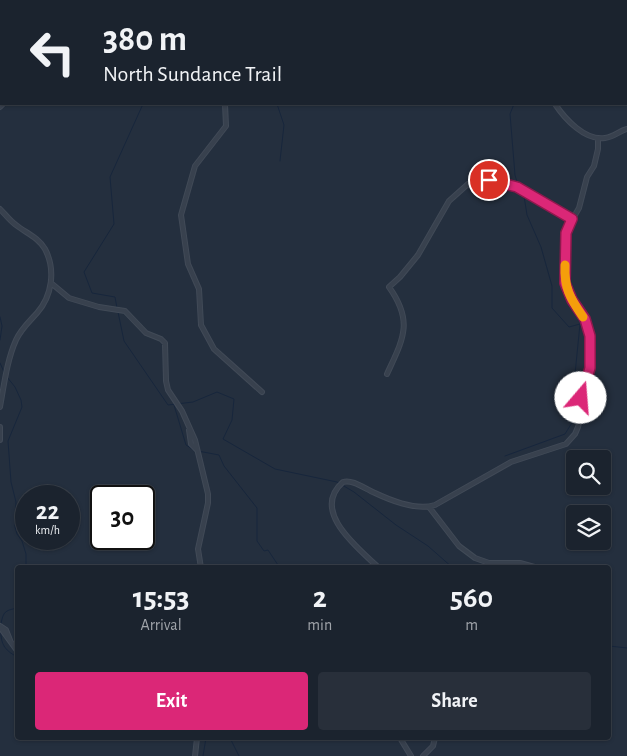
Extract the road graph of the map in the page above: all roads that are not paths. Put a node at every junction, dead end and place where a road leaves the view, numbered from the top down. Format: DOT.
graph roads {
  1 [pos="225,105"];
  2 [pos="556,105"];
  3 [pos="627,129"];
  4 [pos="598,138"];
  5 [pos="0,208"];
  6 [pos="572,219"];
  7 [pos="51,284"];
  8 [pos="387,374"];
  9 [pos="262,392"];
  10 [pos="0,407"];
  11 [pos="0,428"];
  12 [pos="0,440"];
  13 [pos="428,507"];
  14 [pos="201,565"];
  15 [pos="376,565"];
  16 [pos="524,565"];
  17 [pos="0,626"];
  18 [pos="15,648"];
  19 [pos="197,740"];
  20 [pos="401,740"];
  21 [pos="434,740"];
  22 [pos="195,756"];
  23 [pos="411,756"];
  24 [pos="423,756"];
  1 -- 9 [label="street"];
  2 -- 4 [label="street"];
  3 -- 4 [label="street"];
  4 -- 6 [label="street"];
  5 -- 7 [label="street"];
  6 -- 8 [label="street"];
  6 -- 13 [label="street"];
  7 -- 10 [label="street"];
  7 -- 14 [label="street"];
  11 -- 12 [label="street"];
  13 -- 15 [label="street"];
  13 -- 16 [label="street"];
  17 -- 18 [label="street"];
  19 -- 22 [label="street"];
  20 -- 23 [label="street"];
  21 -- 24 [label="street"];
}
